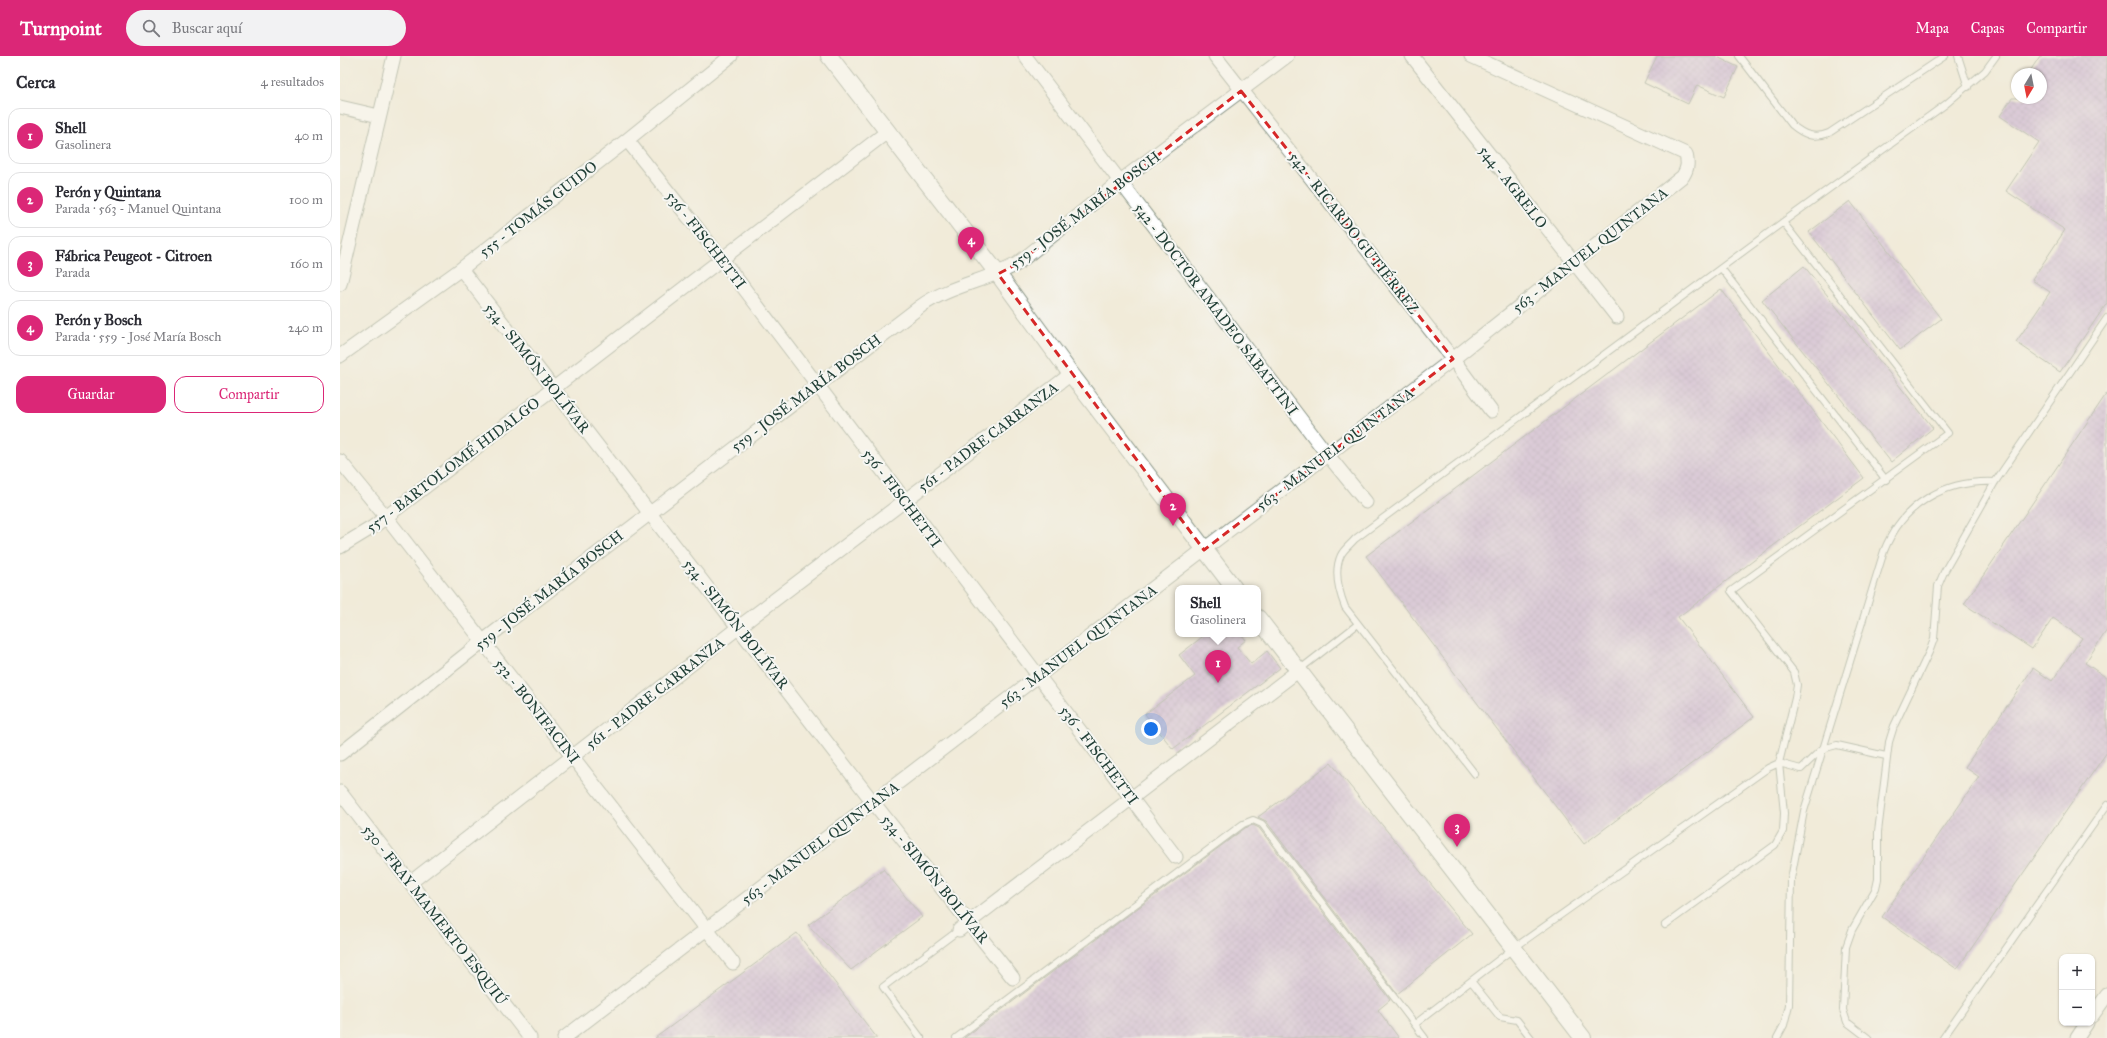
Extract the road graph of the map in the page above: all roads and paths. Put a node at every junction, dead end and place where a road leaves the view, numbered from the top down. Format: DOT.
graph roads {
  1 [pos="394,56"];
  2 [pos="730,56"];
  3 [pos="829,56"];
  4 [pos="1025,56"];
  5 [pos="1215,56"];
  6 [pos="1287,56"];
  7 [pos="1412,56"];
  8 [pos="1471,56"];
  9 [pos="1739,56"];
  10 [pos="1945,56"];
  11 [pos="1958,56"];
  12 [pos="1996,56"];
  13 [pos="1968,87"];
  14 [pos="1241,91"];
  15 [pos="340,107"];
  16 [pos="379,116"];
  17 [pos="887,132"];
  18 [pos="627,140"];
  19 [pos="1120,182"];
  20 [pos="1783,222"];
  21 [pos="721,258"];
  22 [pos="1573,263"];
  23 [pos="1721,268"];
  24 [pos="461,269"];
  25 [pos="998,274"];
  26 [pos="340,284"];
  27 [pos="1616,316"];
  28 [pos="2107,318"];
  29 [pos="342,351"];
  30 [pos="1453,359"];
  31 [pos="1071,374"];
  32 [pos="816,385"];
  33 [pos="554,389"];
  34 [pos="1491,411"];
  35 [pos="1327,454"];
  36 [pos="340,461"];
  37 [pos="1886,480"];
  38 [pos="1995,482"];
  39 [pos="904,502"];
  40 [pos="1366,502"];
  41 [pos="650,513"];
  42 [pos="386,517"];
  43 [pos="340,547"];
  44 [pos="1204,550"];
  45 [pos="1232,585"];
  46 [pos="1261,622"];
  47 [pos="1358,624"];
  48 [pos="739,627"];
  49 [pos="482,641"];
  50 [pos="1299,670"];
  51 [pos="1038,676"];
  52 [pos="1822,749"];
  53 [pos="340,754"];
  54 [pos="1886,756"];
  55 [pos="574,757"];
  56 [pos="1779,763"];
  57 [pos="1475,774"];
  58 [pos="340,792"];
  59 [pos="1132,798"];
  60 [pos="873,802"];
  61 [pos="2107,805"];
  62 [pos="1176,857"];
  63 [pos="411,882"];
  64 [pos="970,922"];
  65 [pos="1665,925"];
  66 [pos="707,929"];
  67 [pos="959,930"];
  68 [pos="1514,948"];
  69 [pos="733,963"];
  70 [pos="1013,978"];
  71 [pos="1471,981"];
  72 [pos="2107,995"];
  73 [pos="2095,1012"];
  74 [pos="1415,1024"];
  75 [pos="2085,1026"];
  76 [pos="530,1038"];
  77 [pos="564,1038"];
  78 [pos="921,1038"];
  79 [pos="956,1038"];
  80 [pos="1425,1038"];
  81 [pos="1531,1038"];
  82 [pos="1583,1038"];
  83 [pos="1778,1038"];
  84 [pos="1868,1038"];
  85 [pos="1943,1038"];
  86 [pos="2077,1038"];
  1 -- 16 [label="street"];
  2 -- 18 [label="street, 555 - TOMÁS GUIDO"];
  3 -- 17 [label="street"];
  4 -- 19 [label="street, 542 - DOCTOR AMADEO SABATTINI"];
  5 -- 14 [label="street, 542 - RICARDO GUTIÉRREZ"];
  6 -- 14 [label="street, 559 - JOSÉ MARÍA BOSCH"];
  7 -- 22 [label="street, 544 - AGRELO"];
  8 -- 22 [label="street, 563 - MANUEL QUINTANA"];
  9 -- 10 [label="lane"];
  11 -- 13 [label="lane"];
  12 -- 13 [label="lane"];
  13 -- 20 [label="lane"];
  14 -- 19 [label="street, 559 - JOSÉ MARÍA BOSCH"];
  14 -- 30 [label="street, 542 - RICARDO GUTIÉRREZ"];
  15 -- 16 [label="street"];
  16 -- 26 [label="street"];
  17 -- 21 [label="street, 557 - BARTOLOMÉ HIDALGO"];
  17 -- 25 [label="street"];
  18 -- 21 [label="street, 536 - FISCHETTI"];
  18 -- 24 [label="street, 555 - TOMÁS GUIDO"];
  19 -- 25 [label="street, 559 - JOSÉ MARÍA BOSCH"];
  19 -- 35 [label="street, 542 - DOCTOR AMADEO SABATTINI"];
  20 -- 23 [label="lane"];
  20 -- 37 [label="lane"];
  21 -- 32 [label="street, 536 - FISCHETTI"];
  21 -- 33 [label="street, 557 - BARTOLOMÉ HIDALGO"];
  22 -- 27 [label="street, 544 - AGRELO"];
  22 -- 30 [label="street, 563 - MANUEL QUINTANA"];
  23 -- 37 [label="lane"];
  23 -- 47 [label="lane"];
  24 -- 29 [label="street, 555 - TOMÁS GUIDO"];
  24 -- 33 [label="street, 534 - SIMÓN BOLÍVAR"];
  25 -- 31 [label="street"];
  25 -- 32 [label="street, 559 - JOSÉ MARÍA BOSCH"];
  28 -- 38 [label="lane"];
  30 -- 34 [label="street, 542 - RICARDO GUTIÉRREZ"];
  30 -- 35 [label="street, 563 - MANUEL QUINTANA"];
  31 -- 39 [label="street, 561 - PADRE CARRANZA"];
  31 -- 44 [label="street"];
  32 -- 39 [label="street, 536 - FISCHETTI"];
  32 -- 41 [label="street, 559 - JOSÉ MARÍA BOSCH"];
  33 -- 41 [label="street, 534 - SIMÓN BOLÍVAR"];
  33 -- 42 [label="street, 557 - BARTOLOMÉ HIDALGO"];
  35 -- 40 [label="street, 542 - DOCTOR AMADEO SABATTINI"];
  35 -- 44 [label="street, 563 - MANUEL QUINTANA"];
  36 -- 42 [label="street, 532 - BONIFACINI"];
  37 -- 56 [label="lane"];
  38 -- 52 [label="lane"];
  38 -- 54 [label="lane"];
  39 -- 48 [label="street, 561 - PADRE CARRANZA"];
  39 -- 51 [label="street, 536 - FISCHETTI"];
  41 -- 48 [label="street, 534 - SIMÓN BOLÍVAR"];
  41 -- 49 [label="street, 559 - JOSÉ MARÍA BOSCH"];
  42 -- 43 [label="street, 557 - BARTOLOMÉ HIDALGO"];
  42 -- 49 [label="street, 532 - BONIFACINI"];
  44 -- 45 [label="street"];
  44 -- 51 [label="street, 563 - MANUEL QUINTANA"];
  46 -- 50 [label="street"];
  47 -- 50 [label="lane"];
  47 -- 57 [label="lane"];
  48 -- 55 [label="street, 561 - PADRE CARRANZA"];
  48 -- 60 [label="street, 534 - SIMÓN BOLÍVAR"];
  49 -- 53 [label="street, 559 - JOSÉ MARÍA BOSCH"];
  49 -- 55 [label="street, 532 - BONIFACINI"];
  50 -- 59 [label="street"];
  50 -- 68 [label="street"];
  51 -- 59 [label="street, 536 - FISCHETTI"];
  51 -- 60 [label="street, 563 - MANUEL QUINTANA"];
  52 -- 54 [label="lane"];
  52 -- 56 [label="lane"];
  52 -- 83 [label="lane"];
  54 -- 84 [label="lane"];
  55 -- 63 [label="street, 561 - PADRE CARRANZA"];
  55 -- 66 [label="street, 532 - BONIFACINI"];
  56 -- 65 [label="lane"];
  56 -- 68 [label="lane"];
  58 -- 63 [label="street, 530 - FRAY MAMERTO ESQUIÚ"];
  59 -- 62 [label="street, 536 - FISCHETTI"];
  59 -- 64 [label="street"];
  60 -- 64 [label="street, 534 - SIMÓN BOLÍVAR"];
  60 -- 66 [label="street, 563 - MANUEL QUINTANA"];
  61 -- 85 [label="lane"];
  63 -- 76 [label="street, 530 - FRAY MAMERTO ESQUIÚ"];
  64 -- 67 [label="street"];
  64 -- 70 [label="street, 534 - SIMÓN BOLÍVAR"];
  66 -- 69 [label="street, 532 - BONIFACINI"];
  66 -- 77 [label="street, 563 - MANUEL QUINTANA"];
  67 -- 78 [label="lane"];
  68 -- 71 [label="lane"];
  68 -- 82 [label="street"];
  71 -- 74 [label="lane"];
  71 -- 81 [label="lane"];
  72 -- 73 [label="street"];
  74 -- 79 [label="lane"];
  74 -- 80 [label="lane"];
  75 -- 86 [label="street"];
}
